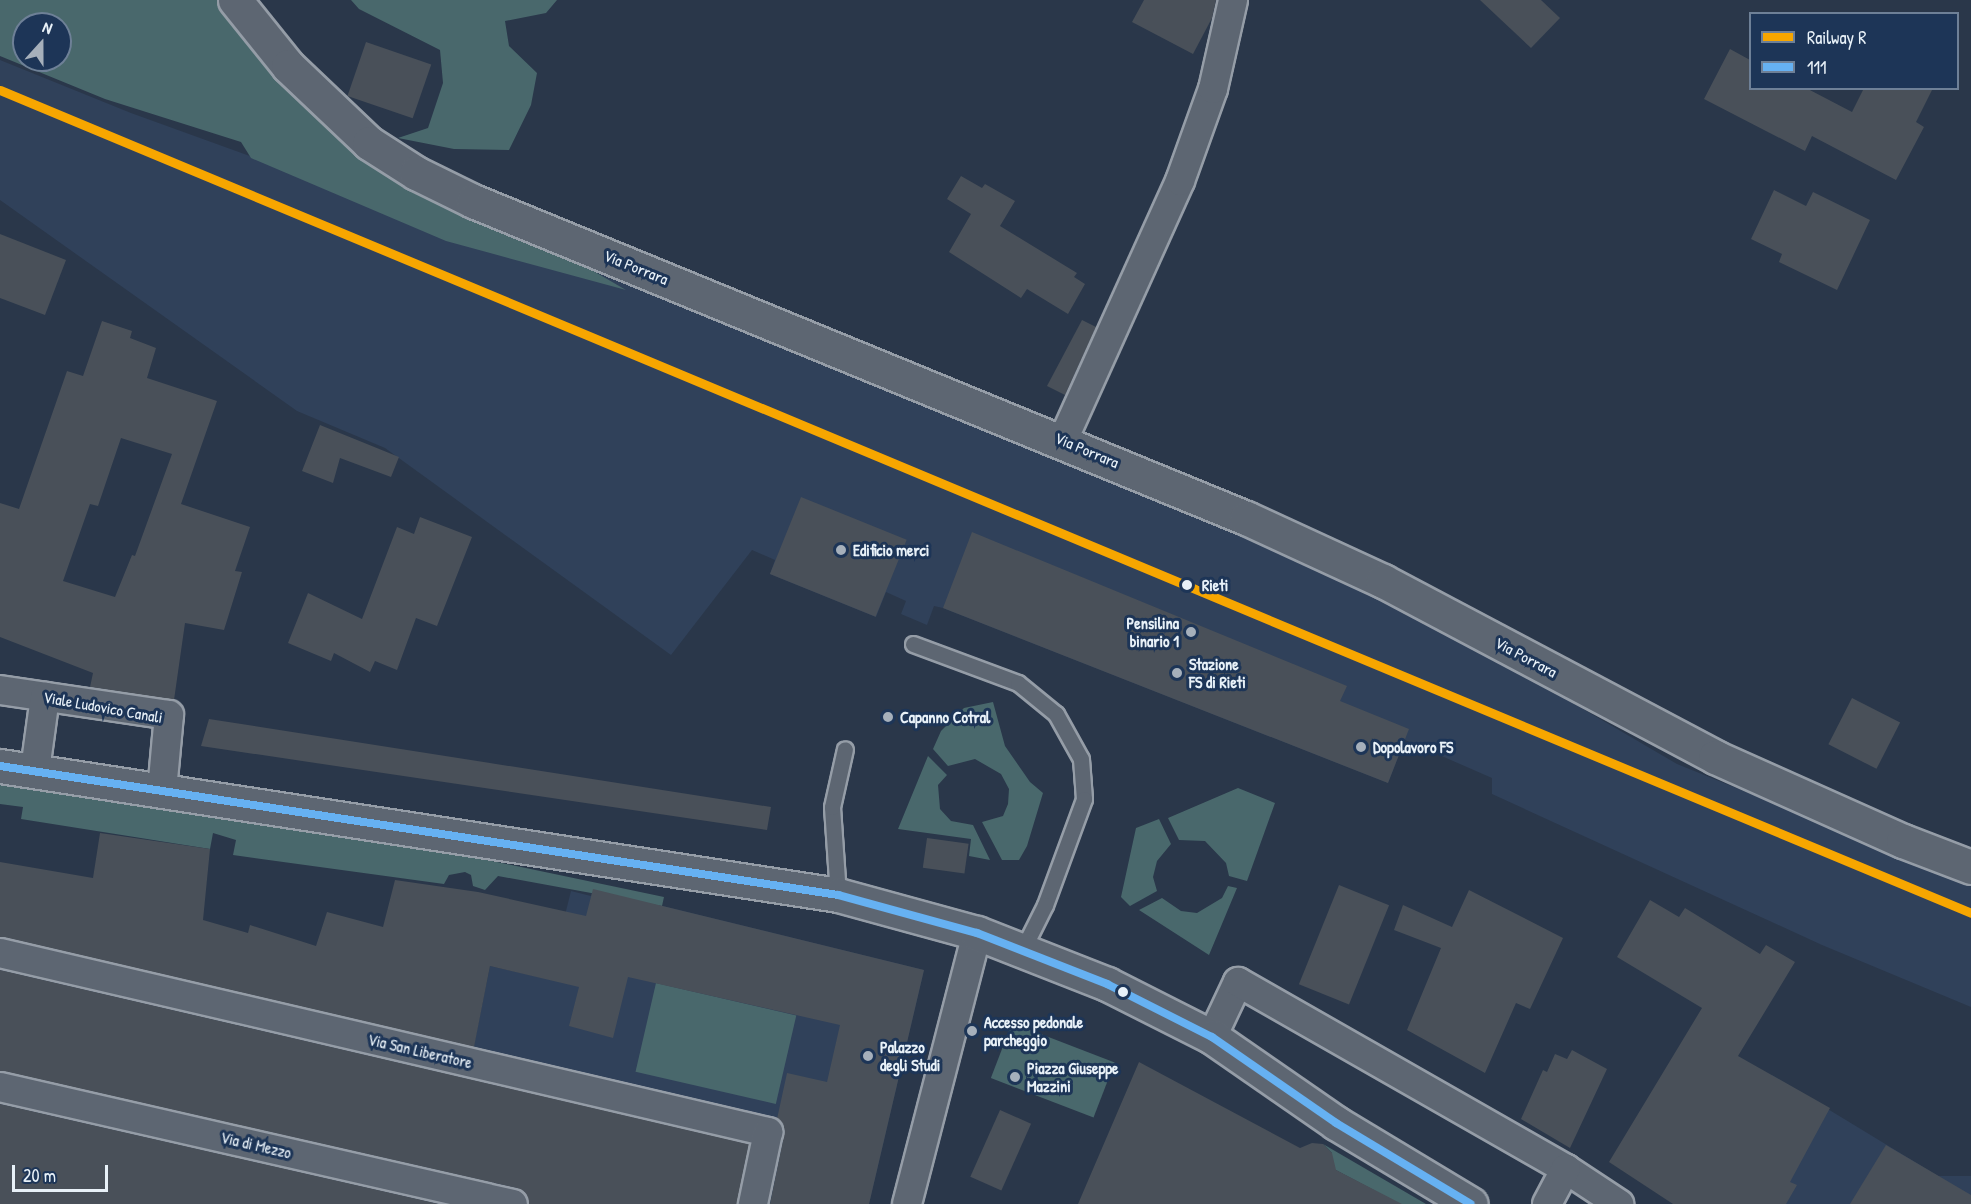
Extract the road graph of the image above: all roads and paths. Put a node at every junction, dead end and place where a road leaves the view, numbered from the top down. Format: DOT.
graph roads {
  1 [pos="235,0"];
  2 [pos="1233,0"];
  3 [pos="1063,440"];
  4 [pos="913,644"];
  5 [pos="0,690"];
  6 [pos="45,697"];
  7 [pos="845,749"];
  8 [pos="0,766"];
  9 [pos="35,770"];
  10 [pos="162,790"];
  11 [pos="1971,867"];
  12 [pos="837,895"];
  13 [pos="977,933"];
  14 [pos="1023,949"];
  15 [pos="0,953"];
  16 [pos="1212,1037"];
  17 [pos="0,1087"];
  18 [pos="1566,1169"];
  19 [pos="513,1204"];
  20 [pos="753,1204"];
  21 [pos="907,1204"];
  22 [pos="1471,1204"];
  23 [pos="1547,1204"];
  24 [pos="1619,1204"];
  1 -- 3 [label="street, Via Porrara"];
  2 -- 3 [label="street"];
  3 -- 11 [label="street, Via Porrara"];
  4 -- 14 [label="lane"];
  5 -- 6 [label="street, Viale Ludovico Canali"];
  6 -- 9 [label="street"];
  6 -- 10 [label="street, Viale Ludovico Canali"];
  7 -- 12 [label="lane"];
  8 -- 9 [label="street"];
  9 -- 10 [label="street"];
  10 -- 12 [label="street"];
  12 -- 13 [label="street"];
  13 -- 14 [label="street"];
  13 -- 21 [label="street"];
  14 -- 16 [label="street"];
  15 -- 20 [label="street, Via San Liberatore"];
  16 -- 18 [label="street"];
  16 -- 22 [label="street"];
  17 -- 19 [label="street, Via di Mezzo"];
  18 -- 23 [label="street"];
  18 -- 24 [label="street"];
}
